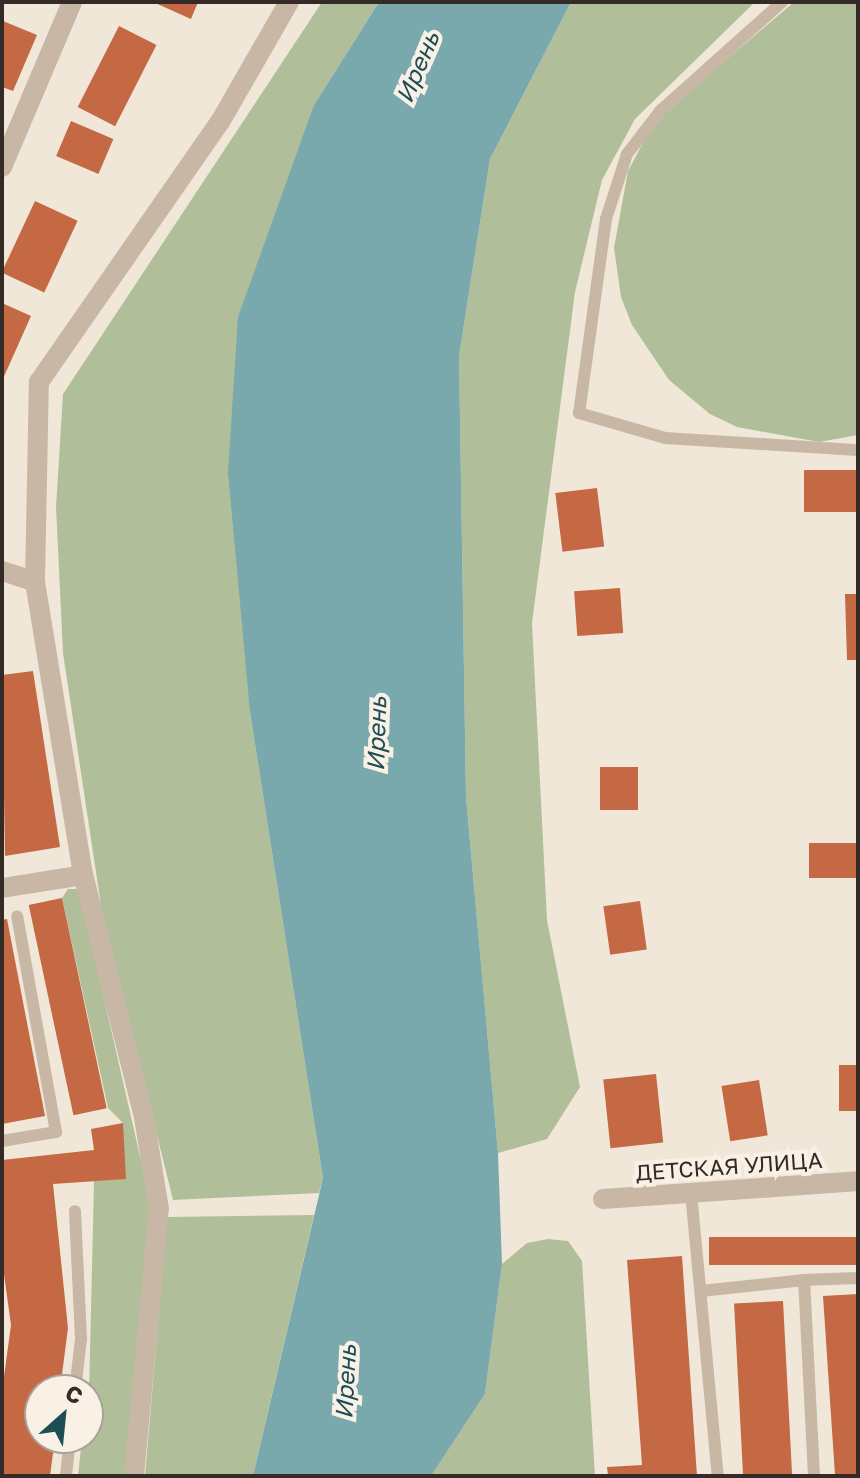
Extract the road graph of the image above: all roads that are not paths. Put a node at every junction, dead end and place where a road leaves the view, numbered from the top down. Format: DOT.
graph roads {
  1 [pos="72,2"];
  2 [pos="289,2"];
  3 [pos="782,2"];
  4 [pos="2,167"];
  5 [pos="858,450"];
  6 [pos="2,571"];
  7 [pos="35,582"];
  8 [pos="83,875"];
  9 [pos="2,888"];
  10 [pos="17,916"];
  11 [pos="2,1141"];
  12 [pos="858,1181"];
  13 [pos="691,1193"];
  14 [pos="603,1199"];
  15 [pos="75,1211"];
  16 [pos="858,1278"];
  17 [pos="804,1280"];
  18 [pos="701,1291"];
  19 [pos="77,1374"];
  20 [pos="68,1454"];
  21 [pos="66,1476"];
  22 [pos="134,1476"];
  23 [pos="718,1476"];
  24 [pos="814,1476"];
  1 -- 4 [label="street"];
  2 -- 7 [label="street"];
  3 -- 5 [label="lane"];
  6 -- 7 [label="street"];
  7 -- 8 [label="street"];
  8 -- 9 [label="street"];
  8 -- 22 [label="street"];
  10 -- 11 [label="lane"];
  12 -- 13 [label="street, ДЕТСКАЯ УЛИЦА"];
  13 -- 14 [label="street, ДЕТСКАЯ УЛИЦА"];
  13 -- 18 [label="lane"];
  15 -- 19 [label="lane"];
  16 -- 17 [label="lane"];
  17 -- 18 [label="lane"];
  17 -- 24 [label="lane"];
  18 -- 23 [label="lane"];
  20 -- 21 [label="lane"];
}
